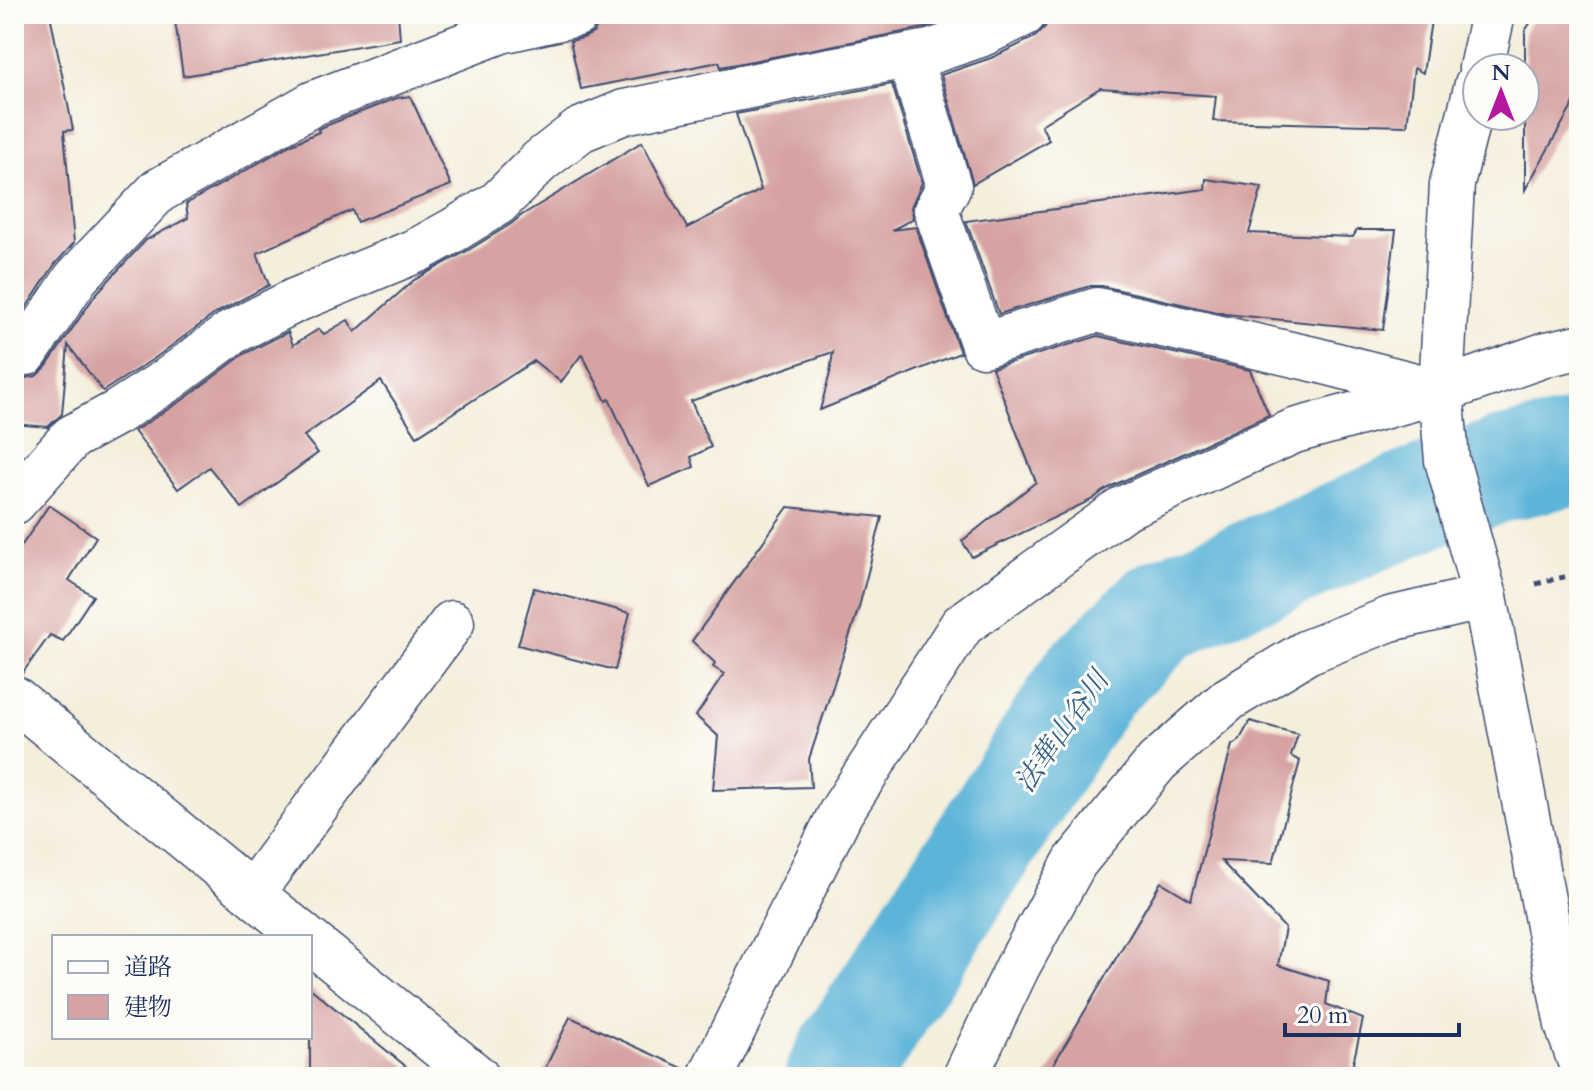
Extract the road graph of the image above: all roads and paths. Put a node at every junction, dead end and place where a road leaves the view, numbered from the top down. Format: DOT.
graph roads {
  1 [pos="577,14"];
  2 [pos="1024,14"];
  3 [pos="1493,14"];
  4 [pos="1486,52"];
  5 [pos="909,56"];
  6 [pos="1465,132"];
  7 [pos="1579,347"];
  8 [pos="14,352"];
  9 [pos="1441,391"];
  10 [pos="14,502"];
  11 [pos="1485,597"];
  12 [pos="452,623"];
  13 [pos="14,698"];
  14 [pos="252,893"];
  15 [pos="303,935"];
  16 [pos="312,943"];
  17 [pos="1579,1059"];
  18 [pos="477,1077"];
  19 [pos="710,1077"];
  20 [pos="965,1077"];
  1 -- 8 [label="street"];
  2 -- 5 [label="street"];
  3 -- 4 [label="street"];
  5 -- 9 [label="street"];
  5 -- 10 [label="street"];
  6 -- 9 [label="street"];
  7 -- 9 [label="street"];
  9 -- 11 [label="street"];
  9 -- 19 [label="street"];
  11 -- 17 [label="street"];
  11 -- 20 [label="street"];
  12 -- 14 [label="street"];
  13 -- 14 [label="street"];
  14 -- 15 [label="street"];
  16 -- 18 [label="street"];
}
